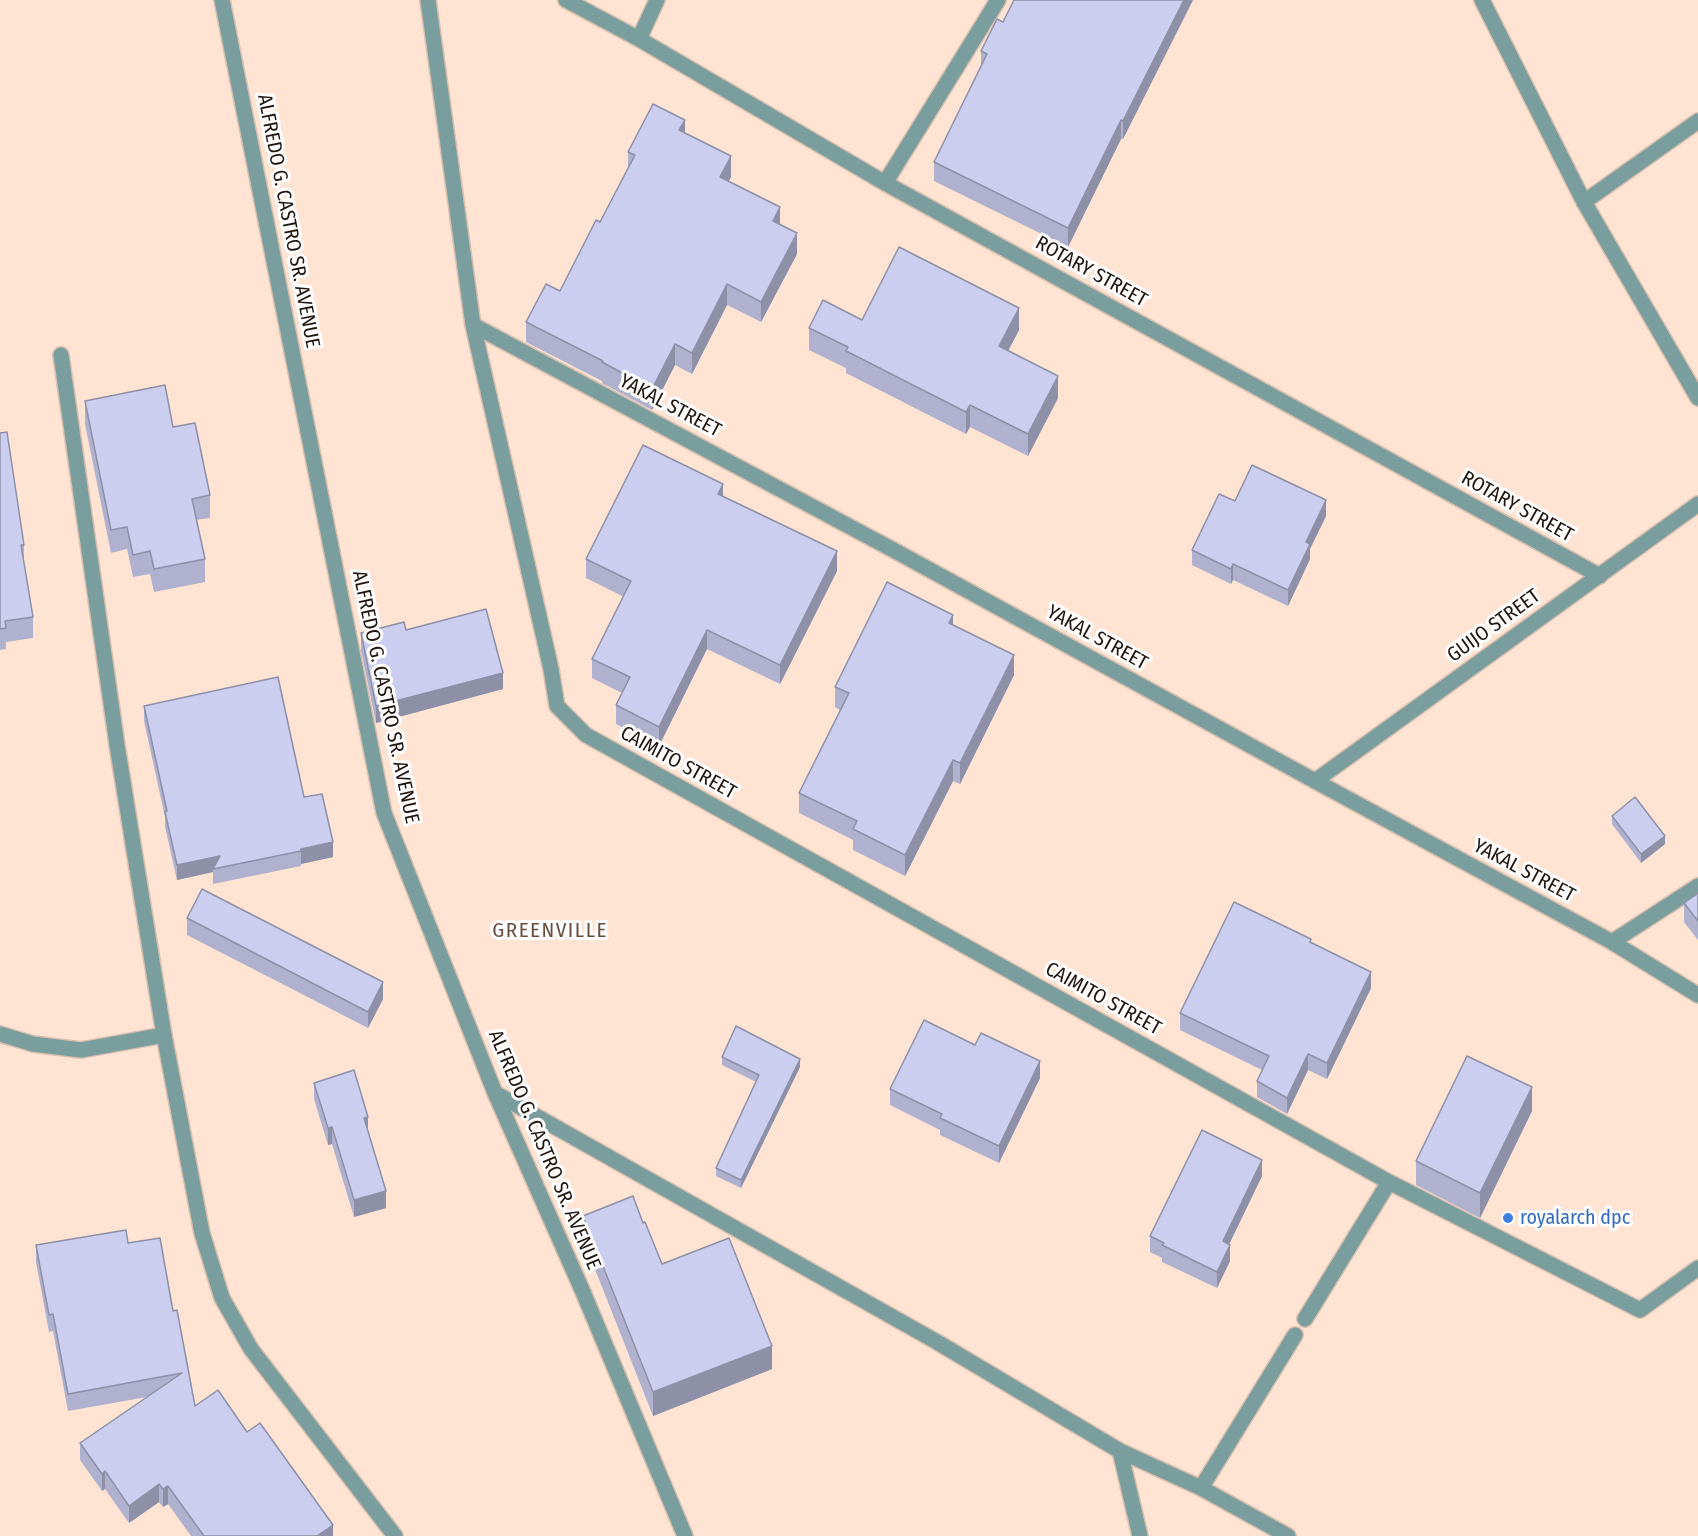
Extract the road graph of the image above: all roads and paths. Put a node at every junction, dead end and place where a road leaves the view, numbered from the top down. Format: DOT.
graph roads {
  1 [pos="222,0"];
  2 [pos="428,0"];
  3 [pos="566,0"];
  4 [pos="657,0"];
  5 [pos="998,0"];
  6 [pos="1482,0"];
  7 [pos="639,39"];
  8 [pos="1698,121"];
  9 [pos="885,183"];
  10 [pos="1584,202"];
  11 [pos="473,325"];
  12 [pos="61,355"];
  13 [pos="1698,398"];
  14 [pos="1698,504"];
  15 [pos="1599,576"];
  16 [pos="1315,781"];
  17 [pos="1698,886"];
  18 [pos="1612,942"];
  19 [pos="1698,994"];
  20 [pos="0,1034"];
  21 [pos="164,1035"];
  22 [pos="495,1093"];
  23 [pos="1389,1182"];
  24 [pos="1698,1268"];
  25 [pos="1305,1318"];
  26 [pos="1295,1335"];
  27 [pos="1120,1450"];
  28 [pos="1201,1488"];
  29 [pos="395,1536"];
  30 [pos="685,1536"];
  31 [pos="1140,1536"];
  32 [pos="1288,1536"];
  1 -- 22 [label="street, ALFREDO G. CASTRO SR. AVENUE"];
  2 -- 11 [label="street"];
  3 -- 7 [label="street, ROTARY STREET"];
  4 -- 7 [label="street"];
  5 -- 9 [label="street"];
  6 -- 10 [label="street"];
  7 -- 9 [label="street, ROTARY STREET"];
  8 -- 10 [label="street"];
  9 -- 15 [label="street, ROTARY STREET"];
  10 -- 13 [label="street"];
  11 -- 16 [label="street, YAKAL STREET"];
  11 -- 23 [label="street, CAIMITO STREET"];
  12 -- 21 [label="street"];
  14 -- 15 [label="street, GUIJO STREET"];
  15 -- 16 [label="street, GUIJO STREET"];
  16 -- 18 [label="street, YAKAL STREET"];
  17 -- 18 [label="street"];
  18 -- 19 [label="street, YAKAL STREET"];
  20 -- 21 [label="street"];
  21 -- 29 [label="street"];
  22 -- 27 [label="street"];
  22 -- 30 [label="street, ALFREDO G. CASTRO SR. AVENUE"];
  23 -- 24 [label="street, CAIMITO STREET"];
  23 -- 25 [label="street"];
  26 -- 28 [label="street"];
  27 -- 28 [label="street"];
  27 -- 31 [label="street"];
  28 -- 32 [label="street"];
}
